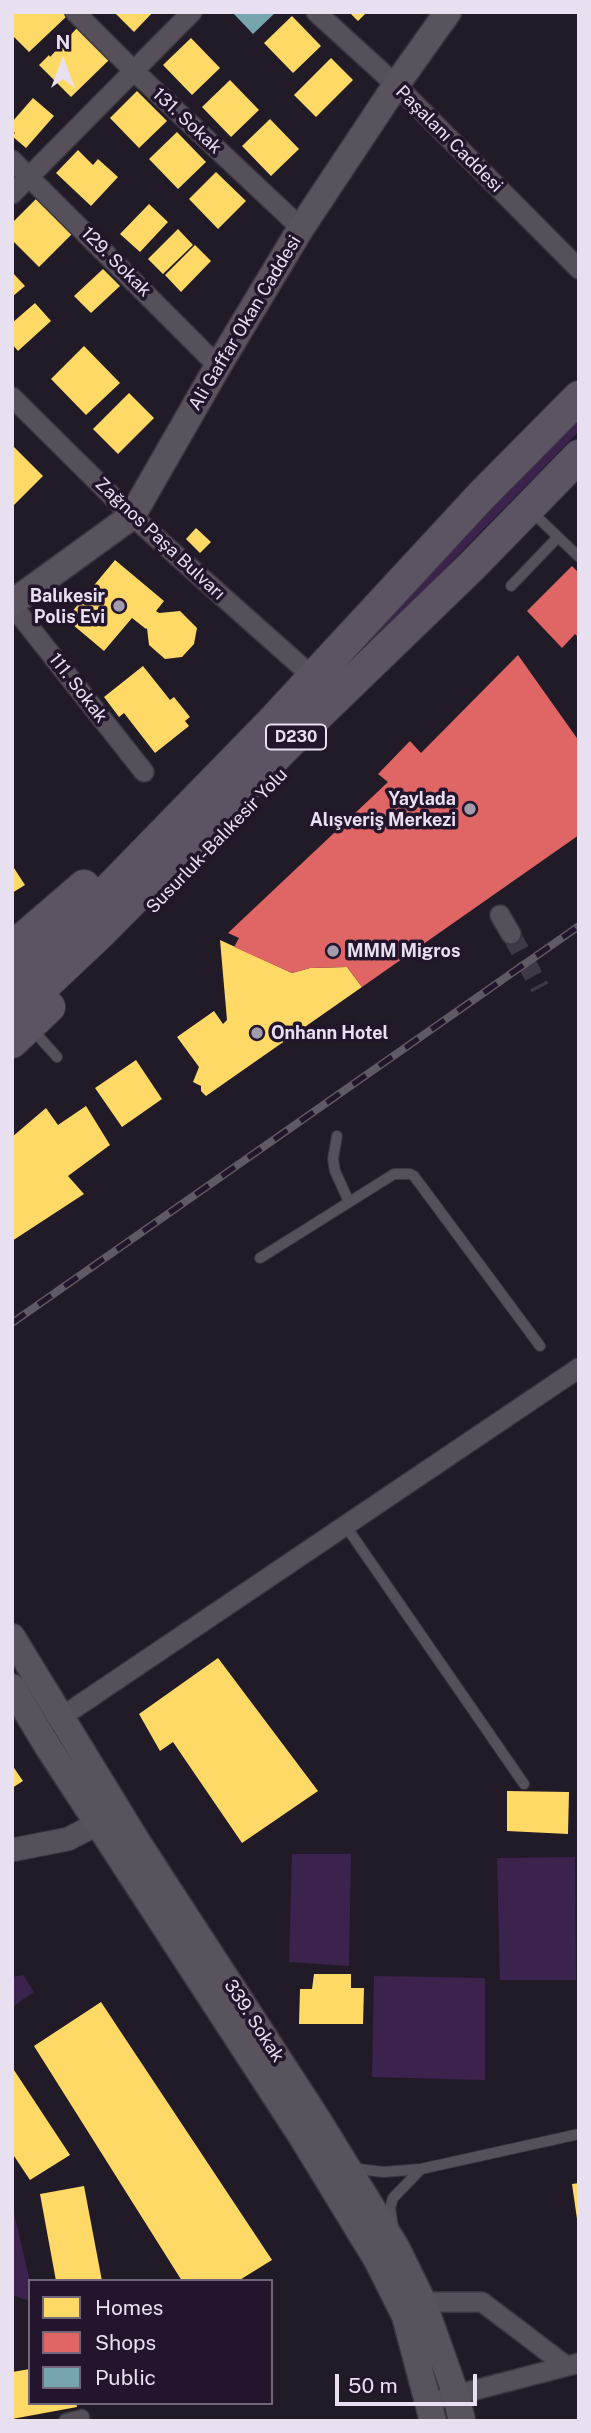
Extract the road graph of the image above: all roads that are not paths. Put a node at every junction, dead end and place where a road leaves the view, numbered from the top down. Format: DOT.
graph roads {
  1 [pos="75,12"];
  2 [pos="192,12"];
  3 [pos="316,12"];
  4 [pos="449,12"];
  5 [pos="134,71"];
  6 [pos="396,85"];
  7 [pos="12,160"];
  8 [pos="30,176"];
  9 [pos="12,194"];
  10 [pos="302,229"];
  11 [pos="579,269"];
  12 [pos="218,366"];
  13 [pos="12,397"];
  14 [pos="579,397"];
  15 [pos="572,468"];
  16 [pos="528,508"];
  17 [pos="132,516"];
  18 [pos="558,537"];
  19 [pos="579,557"];
  20 [pos="511,586"];
  21 [pos="12,604"];
  22 [pos="313,677"];
  23 [pos="144,772"];
  24 [pos="500,915"];
  25 [pos="511,934"];
  26 [pos="12,948"];
  27 [pos="12,985"];
  28 [pos="18,1028"];
  29 [pos="57,1057"];
  30 [pos="337,1136"];
  31 [pos="349,1202"];
  32 [pos="260,1258"];
  33 [pos="540,1346"];
  34 [pos="579,1368"];
  35 [pos="345,1525"];
  36 [pos="12,1637"];
  37 [pos="12,1687"];
  38 [pos="61,1718"];
  39 [pos="524,1784"];
  40 [pos="99,1824"];
  41 [pos="12,1850"];
  42 [pos="579,2134"];
  43 [pos="348,2167"];
  44 [pos="421,2169"];
  45 [pos="383,2172"];
  46 [pos="363,2203"];
  47 [pos="423,2302"];
  48 [pos="572,2364"];
  49 [pos="456,2395"];
  50 [pos="430,2411"];
  51 [pos="82,2417"];
  52 [pos="66,2421"];
  53 [pos="462,2421"];
  1 -- 5 [label="street, 131. Sokak"];
  2 -- 5 [label="street"];
  3 -- 6 [label="street, Paşalanı Caddesi"];
  4 -- 6 [label="main road, Ali Gaffar Okan Caddesi"];
  5 -- 8 [label="street"];
  5 -- 10 [label="street, 131. Sokak"];
  6 -- 10 [label="main road, Ali Gaffar Okan Caddesi"];
  6 -- 11 [label="street, Paşalanı Caddesi"];
  7 -- 8 [label="street, 129. Sokak"];
  8 -- 9 [label="street"];
  8 -- 12 [label="street, 129. Sokak"];
  10 -- 12 [label="main road, Ali Gaffar Okan Caddesi"];
  12 -- 17 [label="main road, Ali Gaffar Okan Caddesi"];
  13 -- 17 [label="street, Zağnos Paşa Bulvarı"];
  14 -- 22 [label="highway, D230"];
  15 -- 16 [label="highway, Susurluk-Balıkesir Yolu"];
  16 -- 18 [label="lane"];
  16 -- 28 [label="highway, Susurluk-Balıkesir Yolu"];
  17 -- 21 [label="main road, Ali Gaffar Okan Caddesi"];
  17 -- 22 [label="street, Zağnos Paşa Bulvarı"];
  18 -- 19 [label="lane"];
  18 -- 20 [label="lane"];
  21 -- 23 [label="street, 111. Sokak"];
  22 -- 26 [label="highway"];
  22 -- 27 [label="highway, D230"];
  24 -- 25 [label="street"];
  28 -- 29 [label="lane"];
  30 -- 31 [label="lane"];
  31 -- 32 [label="lane"];
  31 -- 33 [label="lane"];
  34 -- 35 [label="street"];
  35 -- 38 [label="street"];
  35 -- 39 [label="lane"];
  36 -- 38 [label="main road, 339. Sokak"];
  37 -- 40 [label="main road, 339. Sokak"];
  38 -- 43 [label="main road, 339. Sokak"];
  40 -- 41 [label="street"];
  40 -- 46 [label="main road, 339. Sokak"];
  42 -- 44 [label="lane"];
  43 -- 45 [label="lane"];
  43 -- 46 [label="main road, 339. Sokak"];
  44 -- 45 [label="lane"];
  44 -- 46 [label="lane"];
  45 -- 46 [label="lane"];
  46 -- 47 [label="main road, 339. Sokak"];
  46 -- 50 [label="main road, 339. Sokak"];
  47 -- 48 [label="street"];
  47 -- 49 [label="main road, 339. Sokak"];
  48 -- 49 [label="street"];
  49 -- 50 [label="street"];
  49 -- 53 [label="main road, 339. Sokak"];
  51 -- 52 [label="street"];
}
